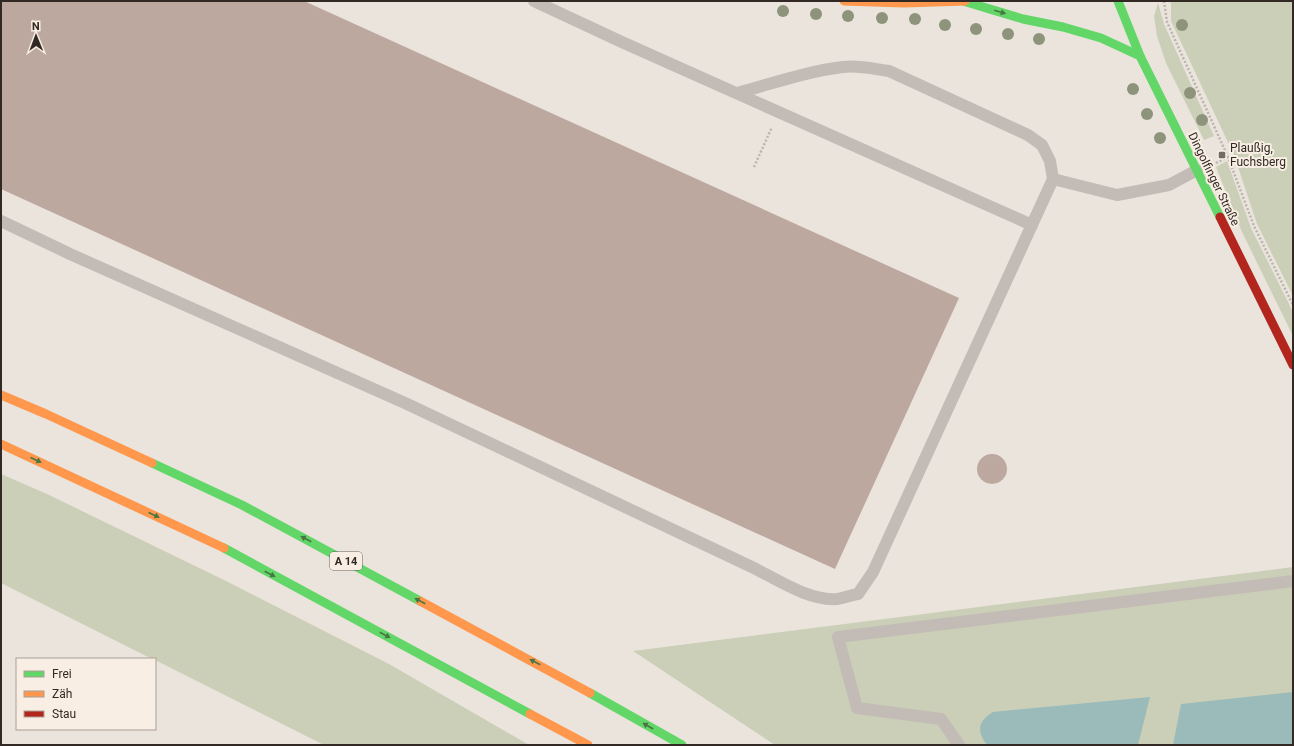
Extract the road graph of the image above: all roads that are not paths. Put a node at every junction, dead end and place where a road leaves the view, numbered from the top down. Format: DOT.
graph roads {
  1 [pos="534,1"];
  2 [pos="844,1"];
  3 [pos="964,1"];
  4 [pos="1118,1"];
  5 [pos="1140,56"];
  6 [pos="737,93"];
  7 [pos="1197,170"];
  8 [pos="1053,179"];
  9 [pos="1,222"];
  10 [pos="1032,225"];
  11 [pos="1293,366"];
  12 [pos="1,395"];
  13 [pos="1,444"];
  14 [pos="1293,581"];
  15 [pos="588,745"];
  16 [pos="682,745"];
  17 [pos="959,745"];
  1 -- 6 [label="lane"];
  2 -- 3 [label="main road"];
  3 -- 5 [label="main road, one-way"];
  4 -- 5 [label="main road, Dingolfinger Straße"];
  5 -- 7 [label="main road, Dingolfinger Straße"];
  6 -- 8 [label="lane"];
  6 -- 10 [label="lane"];
  7 -- 8 [label="lane"];
  7 -- 11 [label="main road, Dingolfinger Straße"];
  8 -- 10 [label="lane"];
  9 -- 10 [label="lane"];
  16 -- 12 [label="main road, A 14, one-way"];
  13 -- 15 [label="main road, one-way"];
  14 -- 17 [label="lane"];
}
